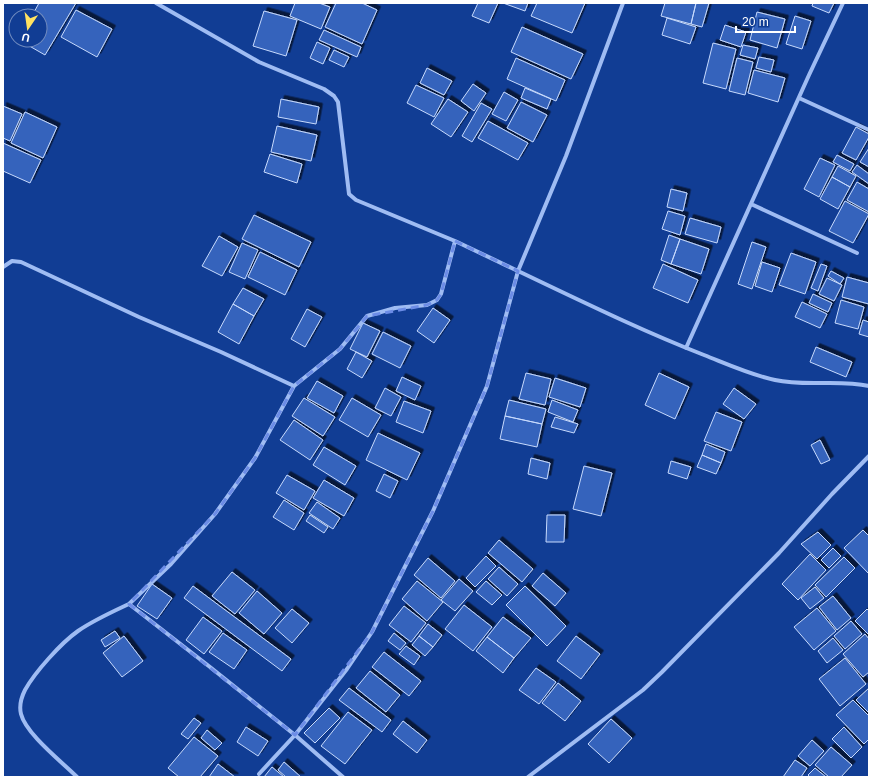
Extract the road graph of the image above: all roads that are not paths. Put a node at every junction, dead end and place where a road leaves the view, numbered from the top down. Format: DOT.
graph roads {
  1 [pos="156,3"];
  2 [pos="623,3"];
  3 [pos="843,3"];
  4 [pos="799,98"];
  5 [pos="869,130"];
  6 [pos="751,204"];
  7 [pos="454,241"];
  8 [pos="857,254"];
  9 [pos="3,267"];
  10 [pos="518,271"];
  11 [pos="686,348"];
  12 [pos="294,386"];
  13 [pos="869,386"];
  14 [pos="869,456"];
  15 [pos="129,604"];
  16 [pos="295,735"];
  17 [pos="259,774"];
  18 [pos="77,777"];
  19 [pos="343,777"];
  20 [pos="528,777"];
  1 -- 7 [label="street"];
  2 -- 10 [label="street"];
  3 -- 4 [label="street"];
  4 -- 5 [label="street"];
  4 -- 6 [label="street"];
  6 -- 8 [label="street"];
  6 -- 11 [label="street"];
  7 -- 10 [label="street"];
  7 -- 12 [label="street"];
  9 -- 12 [label="street"];
  10 -- 11 [label="street"];
  10 -- 16 [label="street"];
  11 -- 13 [label="street"];
  12 -- 15 [label="street"];
  14 -- 20 [label="street"];
  15 -- 16 [label="street"];
  15 -- 18 [label="street"];
  16 -- 17 [label="street"];
  16 -- 19 [label="street"];
}
